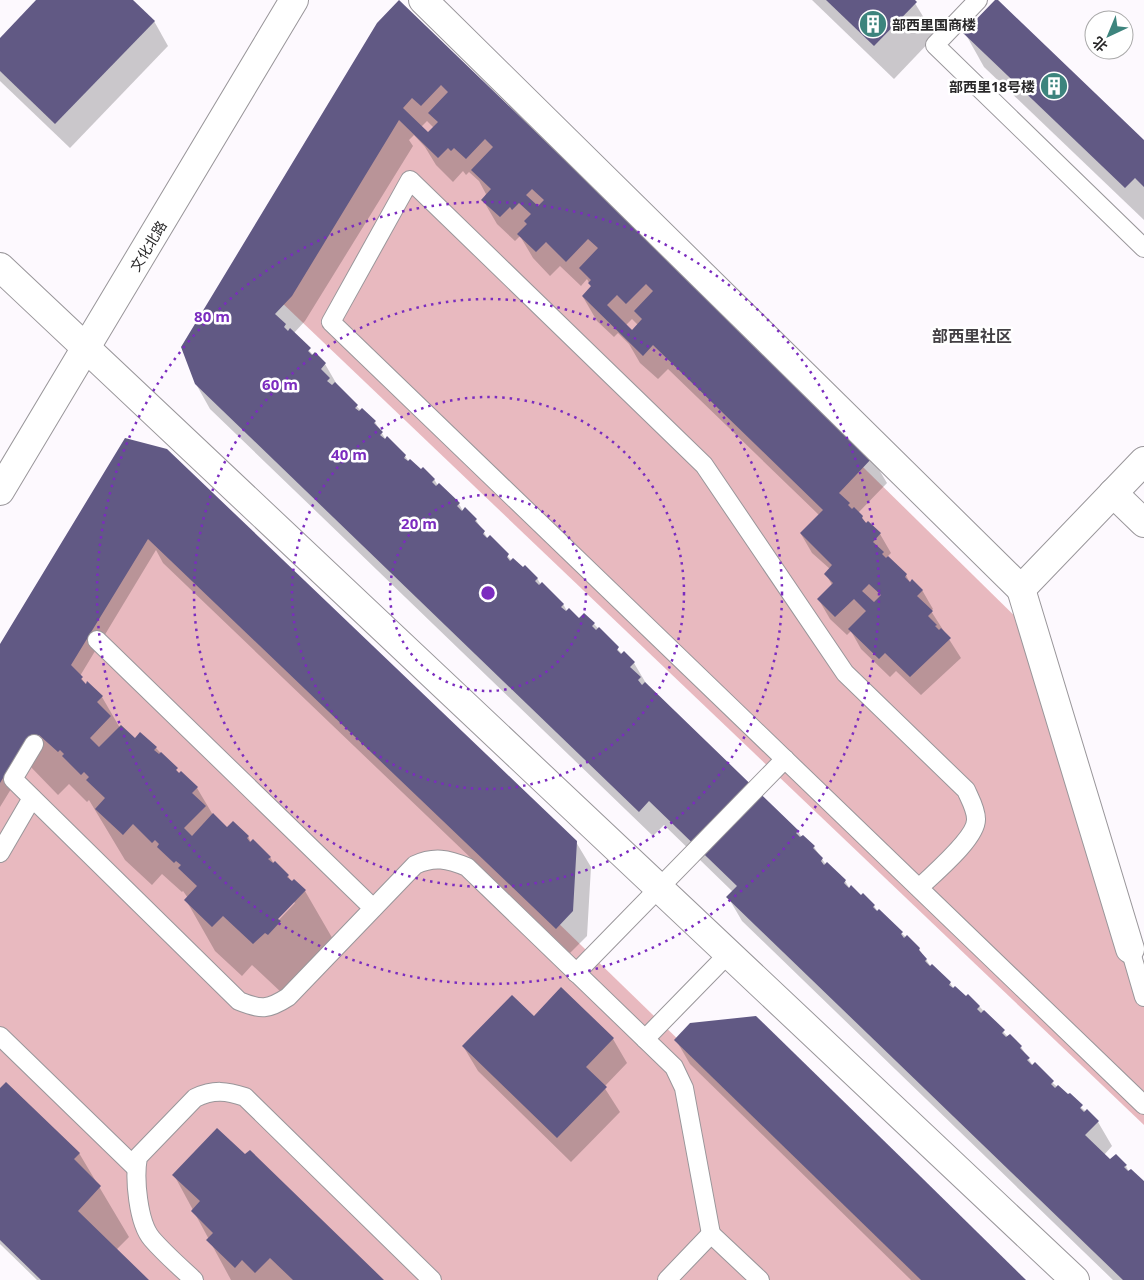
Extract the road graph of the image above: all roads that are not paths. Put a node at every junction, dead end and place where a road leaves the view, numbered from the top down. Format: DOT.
graph roads {
  1 [pos="294,0"];
  2 [pos="423,0"];
  3 [pos="978,0"];
  4 [pos="1144,248"];
  5 [pos="0,266"];
  6 [pos="88,347"];
  7 [pos="1144,461"];
  8 [pos="0,491"];
  9 [pos="1113,493"];
  10 [pos="1144,523"];
  11 [pos="1021,589"];
  12 [pos="97,640"];
  13 [pos="34,744"];
  14 [pos="785,759"];
  15 [pos="32,798"];
  16 [pos="0,852"];
  17 [pos="660,888"];
  18 [pos="919,888"];
  19 [pos="374,908"];
  20 [pos="1130,949"];
  21 [pos="729,953"];
  22 [pos="576,973"];
  23 [pos="1144,997"];
  24 [pos="0,1036"];
  25 [pos="645,1039"];
  26 [pos="1144,1105"];
  27 [pos="136,1168"];
  28 [pos="711,1234"];
  29 [pos="194,1280"];
  30 [pos="432,1280"];
  31 [pos="667,1280"];
  32 [pos="760,1280"];
  33 [pos="1075,1280"];
  1 -- 6 [label="street, 文化北路"];
  2 -- 11 [label="street"];
  3 -- 4 [label="lane"];
  5 -- 6 [label="street"];
  6 -- 8 [label="street, 文化北路"];
  6 -- 17 [label="street"];
  7 -- 9 [label="street"];
  9 -- 10 [label="street"];
  9 -- 11 [label="street"];
  11 -- 20 [label="street"];
  12 -- 19 [label="lane"];
  13 -- 15 [label="lane"];
  14 -- 17 [label="lane"];
  14 -- 18 [label="lane"];
  14 -- 18 [label="lane"];
  15 -- 16 [label="lane"];
  15 -- 19 [label="lane"];
  17 -- 21 [label="street"];
  17 -- 22 [label="lane"];
  18 -- 26 [label="lane"];
  19 -- 22 [label="lane"];
  20 -- 23 [label="lane"];
  21 -- 25 [label="lane"];
  21 -- 33 [label="street"];
  22 -- 25 [label="lane"];
  24 -- 27 [label="lane"];
  25 -- 28 [label="lane"];
  27 -- 29 [label="lane"];
  27 -- 30 [label="lane"];
  28 -- 31 [label="lane"];
  28 -- 32 [label="lane"];
}
